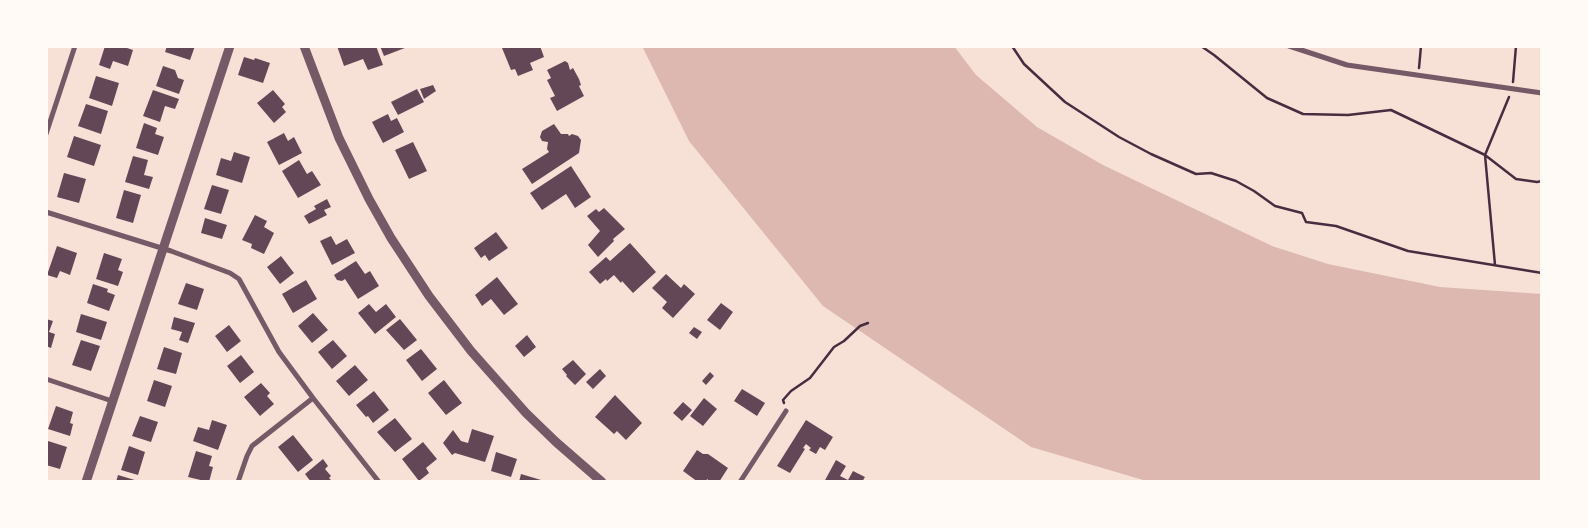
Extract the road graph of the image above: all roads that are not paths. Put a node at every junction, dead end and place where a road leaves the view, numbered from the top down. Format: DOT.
graph roads {
  1 [pos="75,46"];
  2 [pos="230,46"];
  3 [pos="304,46"];
  4 [pos="1288,46"];
  5 [pos="1542,93"];
  6 [pos="46,134"];
  7 [pos="46,212"];
  8 [pos="164,249"];
  9 [pos="46,380"];
  10 [pos="313,398"];
  11 [pos="112,401"];
  12 [pos="786,411"];
  13 [pos="86,482"];
  14 [pos="238,482"];
  15 [pos="379,482"];
  16 [pos="602,482"];
  17 [pos="740,482"];
  1 -- 6 [label="street"];
  2 -- 8 [label="street"];
  3 -- 16 [label="street"];
  4 -- 5 [label="street"];
  7 -- 8 [label="street"];
  8 -- 10 [label="street"];
  8 -- 11 [label="street"];
  9 -- 11 [label="street"];
  10 -- 14 [label="street"];
  10 -- 15 [label="street"];
  11 -- 13 [label="street"];
  12 -- 17 [label="street"];
}
